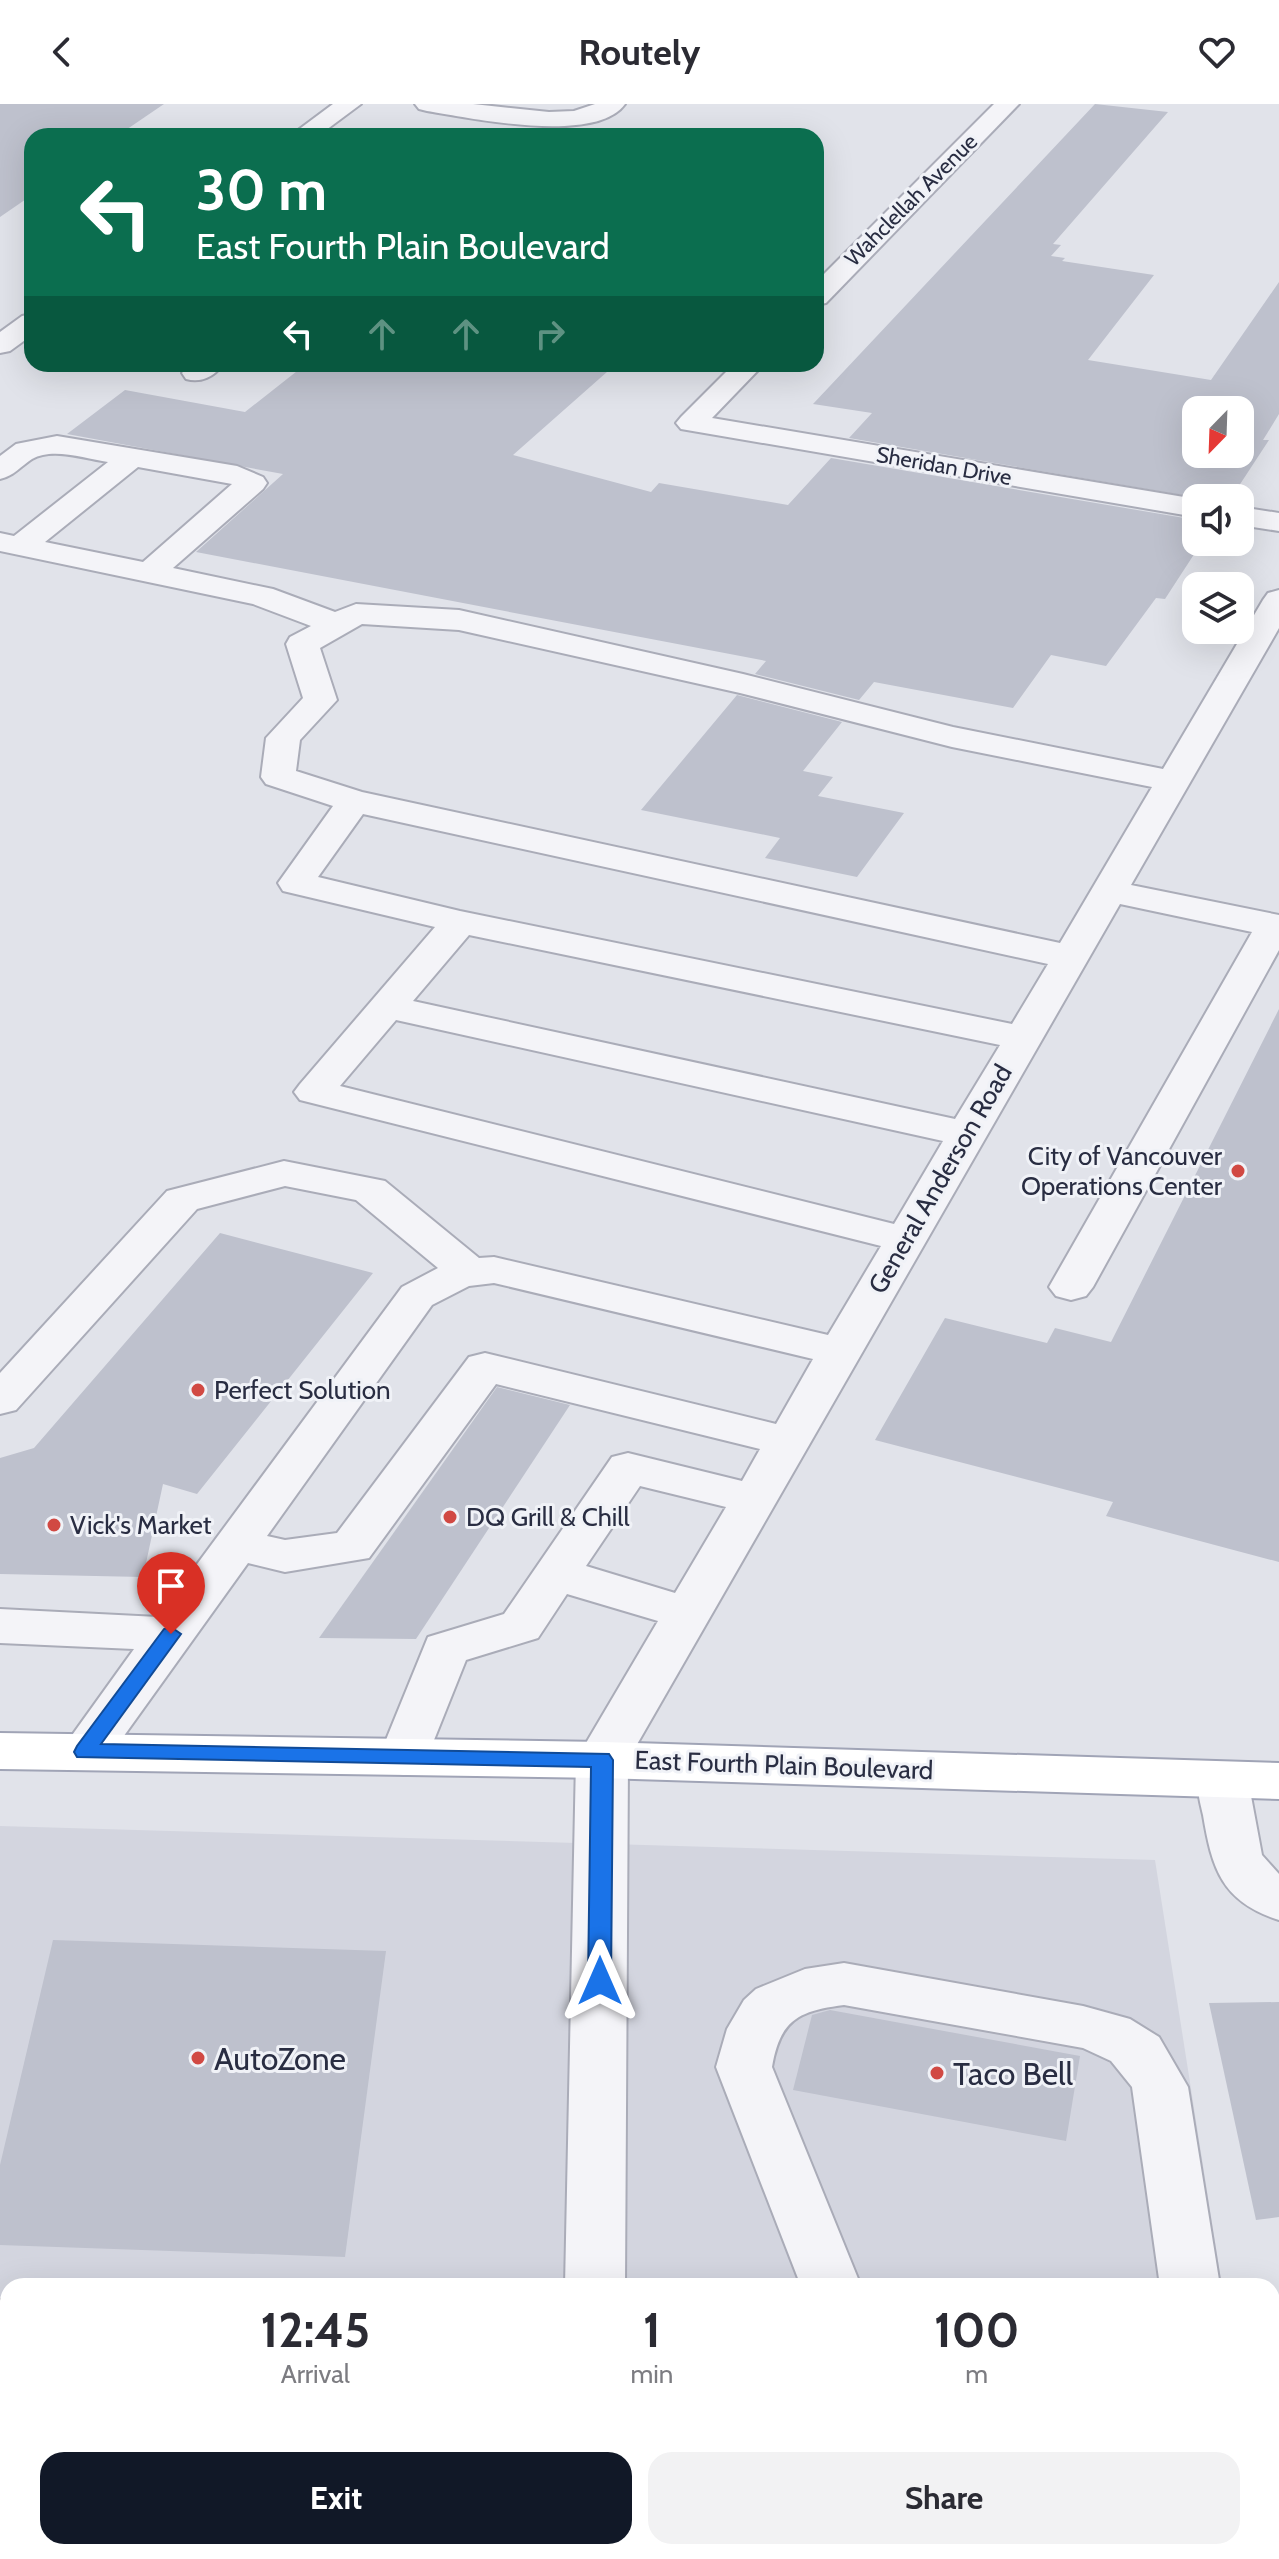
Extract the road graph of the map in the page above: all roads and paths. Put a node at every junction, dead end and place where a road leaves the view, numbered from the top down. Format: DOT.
graph roads {
  1 [pos="349,104"];
  2 [pos="427,104"];
  3 [pos="613,104"];
  4 [pos="1007,104"];
  5 [pos="314,128"];
  6 [pos="824,289"];
  7 [pos="24,328"];
  8 [pos="0,345"];
  9 [pos="742,372"];
  10 [pos="133,457"];
  11 [pos="0,470"];
  12 [pos="1182,506"];
  13 [pos="1254,518"];
  14 [pos="1279,522"];
  15 [pos="10,544"];
  16 [pos="149,573"];
  17 [pos="1279,600"];
  18 [pos="337,624"];
  19 [pos="1173,781"];
  20 [pos="354,801"];
  21 [pos="1109,891"];
  22 [pos="460,922"];
  23 [pos="1276,925"];
  24 [pos="1070,957"];
  25 [pos="388,1007"];
  26 [pos="1022,1038"];
  27 [pos="966,1134"];
  28 [pos="904,1239"];
  29 [pos="467,1270"];
  30 [pos="1071,1287"];
  31 [pos="840,1352"];
  32 [pos="2,1398"];
  33 [pos="665,1411"];
  34 [pos="787,1441"];
  35 [pos="628,1468"];
  36 [pos="754,1499"];
  37 [pos="236,1544"];
  38 [pos="556,1574"];
  39 [pos="687,1613"];
  40 [pos="0,1626"];
  41 [pos="171,1634"];
  42 [pos="0,1751"];
  43 [pos="85,1752"];
  44 [pos="404,1757"];
  45 [pos="602,1760"];
  46 [pos="1222,1780"];
  47 [pos="1279,1781"];
  48 [pos="1279,1900"];
  49 [pos="595,2278"];
  50 [pos="828,2278"];
  51 [pos="1189,2278"];
  1 -- 5 [label="street"];
  2 -- 3 [label="street"];
  4 -- 6 [label="street, Wahclellah Avenue"];
  7 -- 8 [label="street"];
  9 -- 12 [label="street, Sheridan Drive"];
  10 -- 11 [label="street"];
  10 -- 15 [label="street"];
  10 -- 16 [label="street"];
  13 -- 14 [label="street"];
  15 -- 16 [label="street"];
  16 -- 18 [label="street"];
  17 -- 19 [label="street, General Anderson Road"];
  18 -- 19 [label="street"];
  18 -- 20 [label="street"];
  19 -- 21 [label="street, General Anderson Road"];
  20 -- 22 [label="street"];
  20 -- 24 [label="street"];
  21 -- 23 [label="street"];
  21 -- 24 [label="street, General Anderson Road"];
  22 -- 25 [label="street"];
  22 -- 26 [label="street"];
  23 -- 30 [label="street"];
  24 -- 26 [label="street, General Anderson Road"];
  25 -- 27 [label="street"];
  25 -- 28 [label="street"];
  26 -- 27 [label="street, General Anderson Road"];
  27 -- 28 [label="street, General Anderson Road"];
  28 -- 31 [label="street, General Anderson Road"];
  29 -- 31 [label="street"];
  29 -- 32 [label="street"];
  29 -- 37 [label="street"];
  31 -- 34 [label="street, General Anderson Road"];
  33 -- 34 [label="street"];
  33 -- 35 [label="street"];
  33 -- 37 [label="street"];
  34 -- 36 [label="street, General Anderson Road"];
  35 -- 36 [label="street"];
  35 -- 38 [label="street"];
  36 -- 39 [label="street, General Anderson Road"];
  37 -- 41 [label="street"];
  38 -- 39 [label="street"];
  38 -- 44 [label="street"];
  39 -- 45 [label="street, General Anderson Road"];
  40 -- 41 [label="street"];
  41 -- 43 [label="street"];
  42 -- 43 [label="main road, East Fourth Plain Boulevard"];
  43 -- 44 [label="main road, East Fourth Plain Boulevard"];
  44 -- 45 [label="main road, East Fourth Plain Boulevard"];
  45 -- 46 [label="main road, East Fourth Plain Boulevard"];
  45 -- 49 [label="street"];
  46 -- 47 [label="main road, East Fourth Plain Boulevard"];
  46 -- 48 [label="street"];
  50 -- 51 [label="street"];
}
